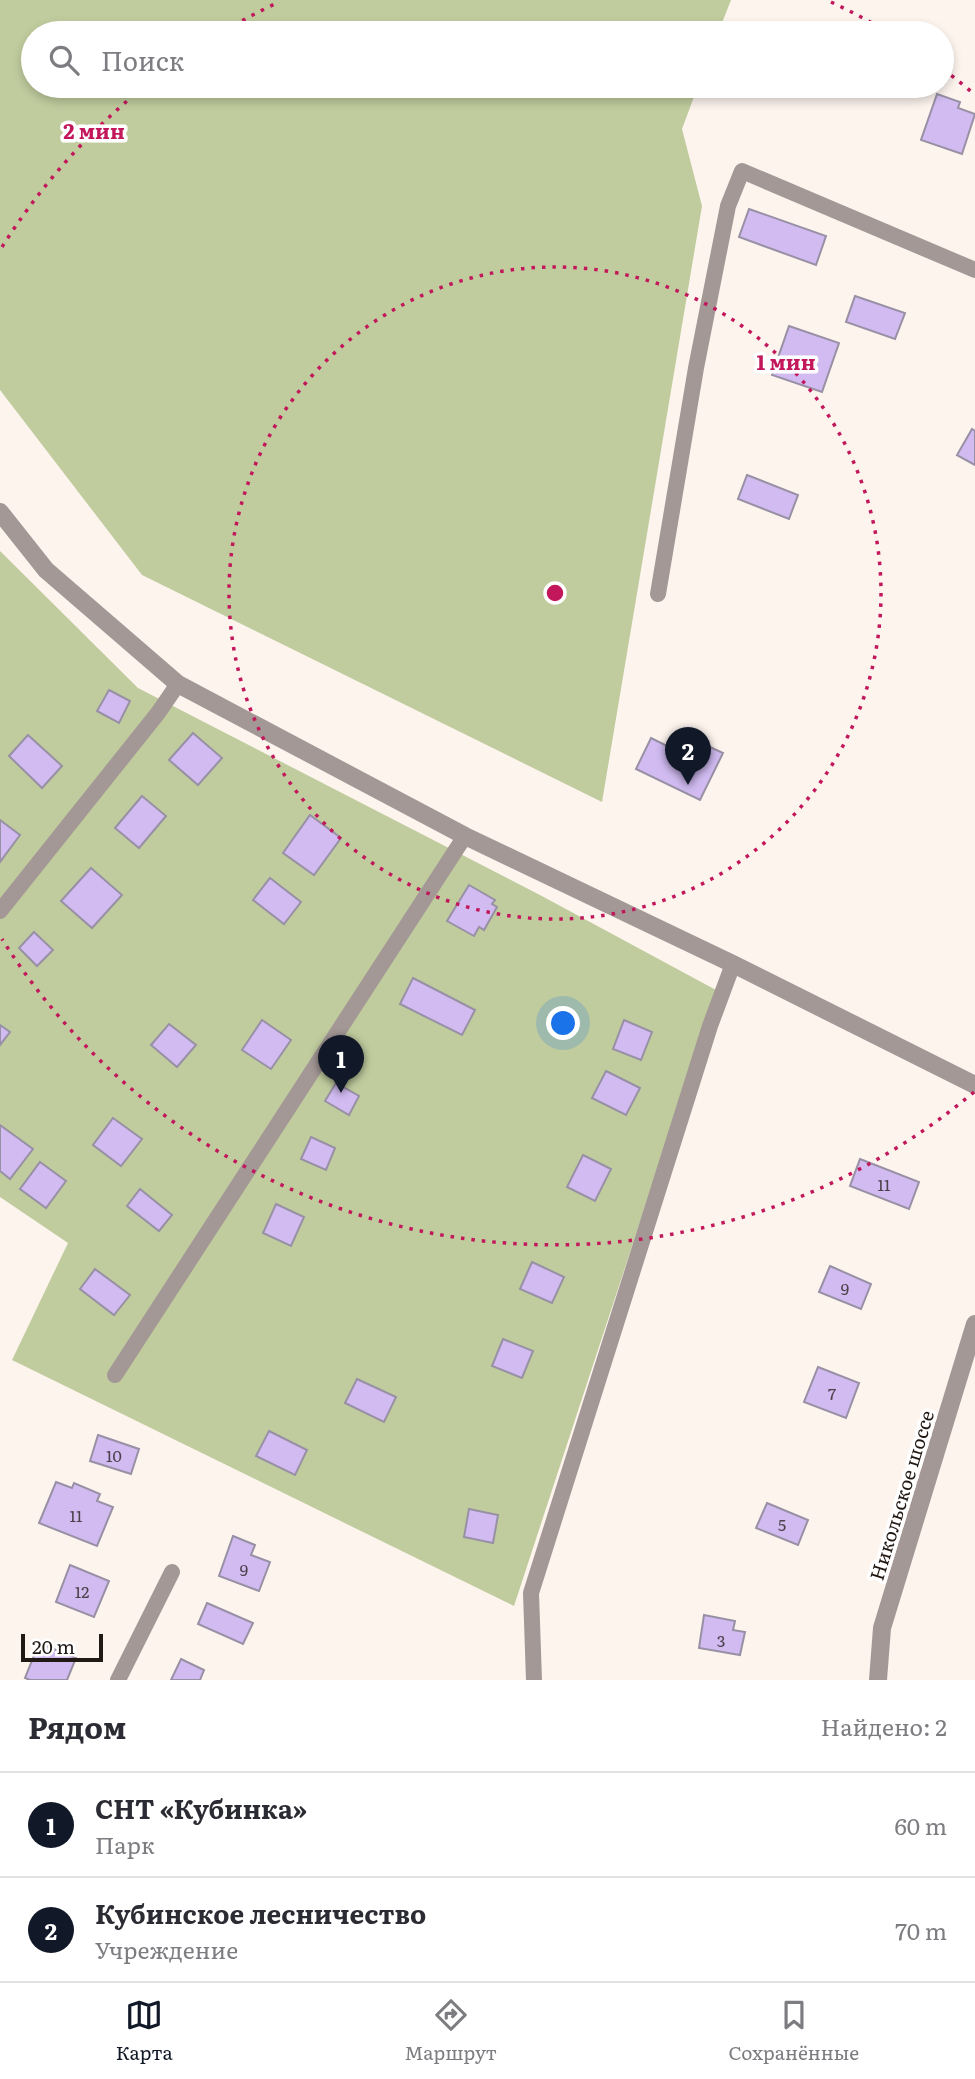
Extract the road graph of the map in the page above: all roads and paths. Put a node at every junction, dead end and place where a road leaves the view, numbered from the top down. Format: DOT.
graph roads {
  1 [pos="975,270"];
  2 [pos="0,512"];
  3 [pos="658,594"];
  4 [pos="178,684"];
  5 [pos="465,836"];
  6 [pos="0,911"];
  7 [pos="733,964"];
  8 [pos="975,1085"];
  9 [pos="975,1324"];
  10 [pos="115,1375"];
  11 [pos="172,1572"];
  12 [pos="118,1680"];
  13 [pos="534,1680"];
  14 [pos="878,1680"];
  1 -- 3 [label="lane"];
  2 -- 4 [label="street"];
  4 -- 5 [label="street"];
  4 -- 6 [label="lane"];
  5 -- 7 [label="street"];
  5 -- 10 [label="lane"];
  7 -- 8 [label="street"];
  7 -- 13 [label="lane"];
  9 -- 14 [label="street, Никольское шоссе"];
  11 -- 12 [label="lane"];
}
